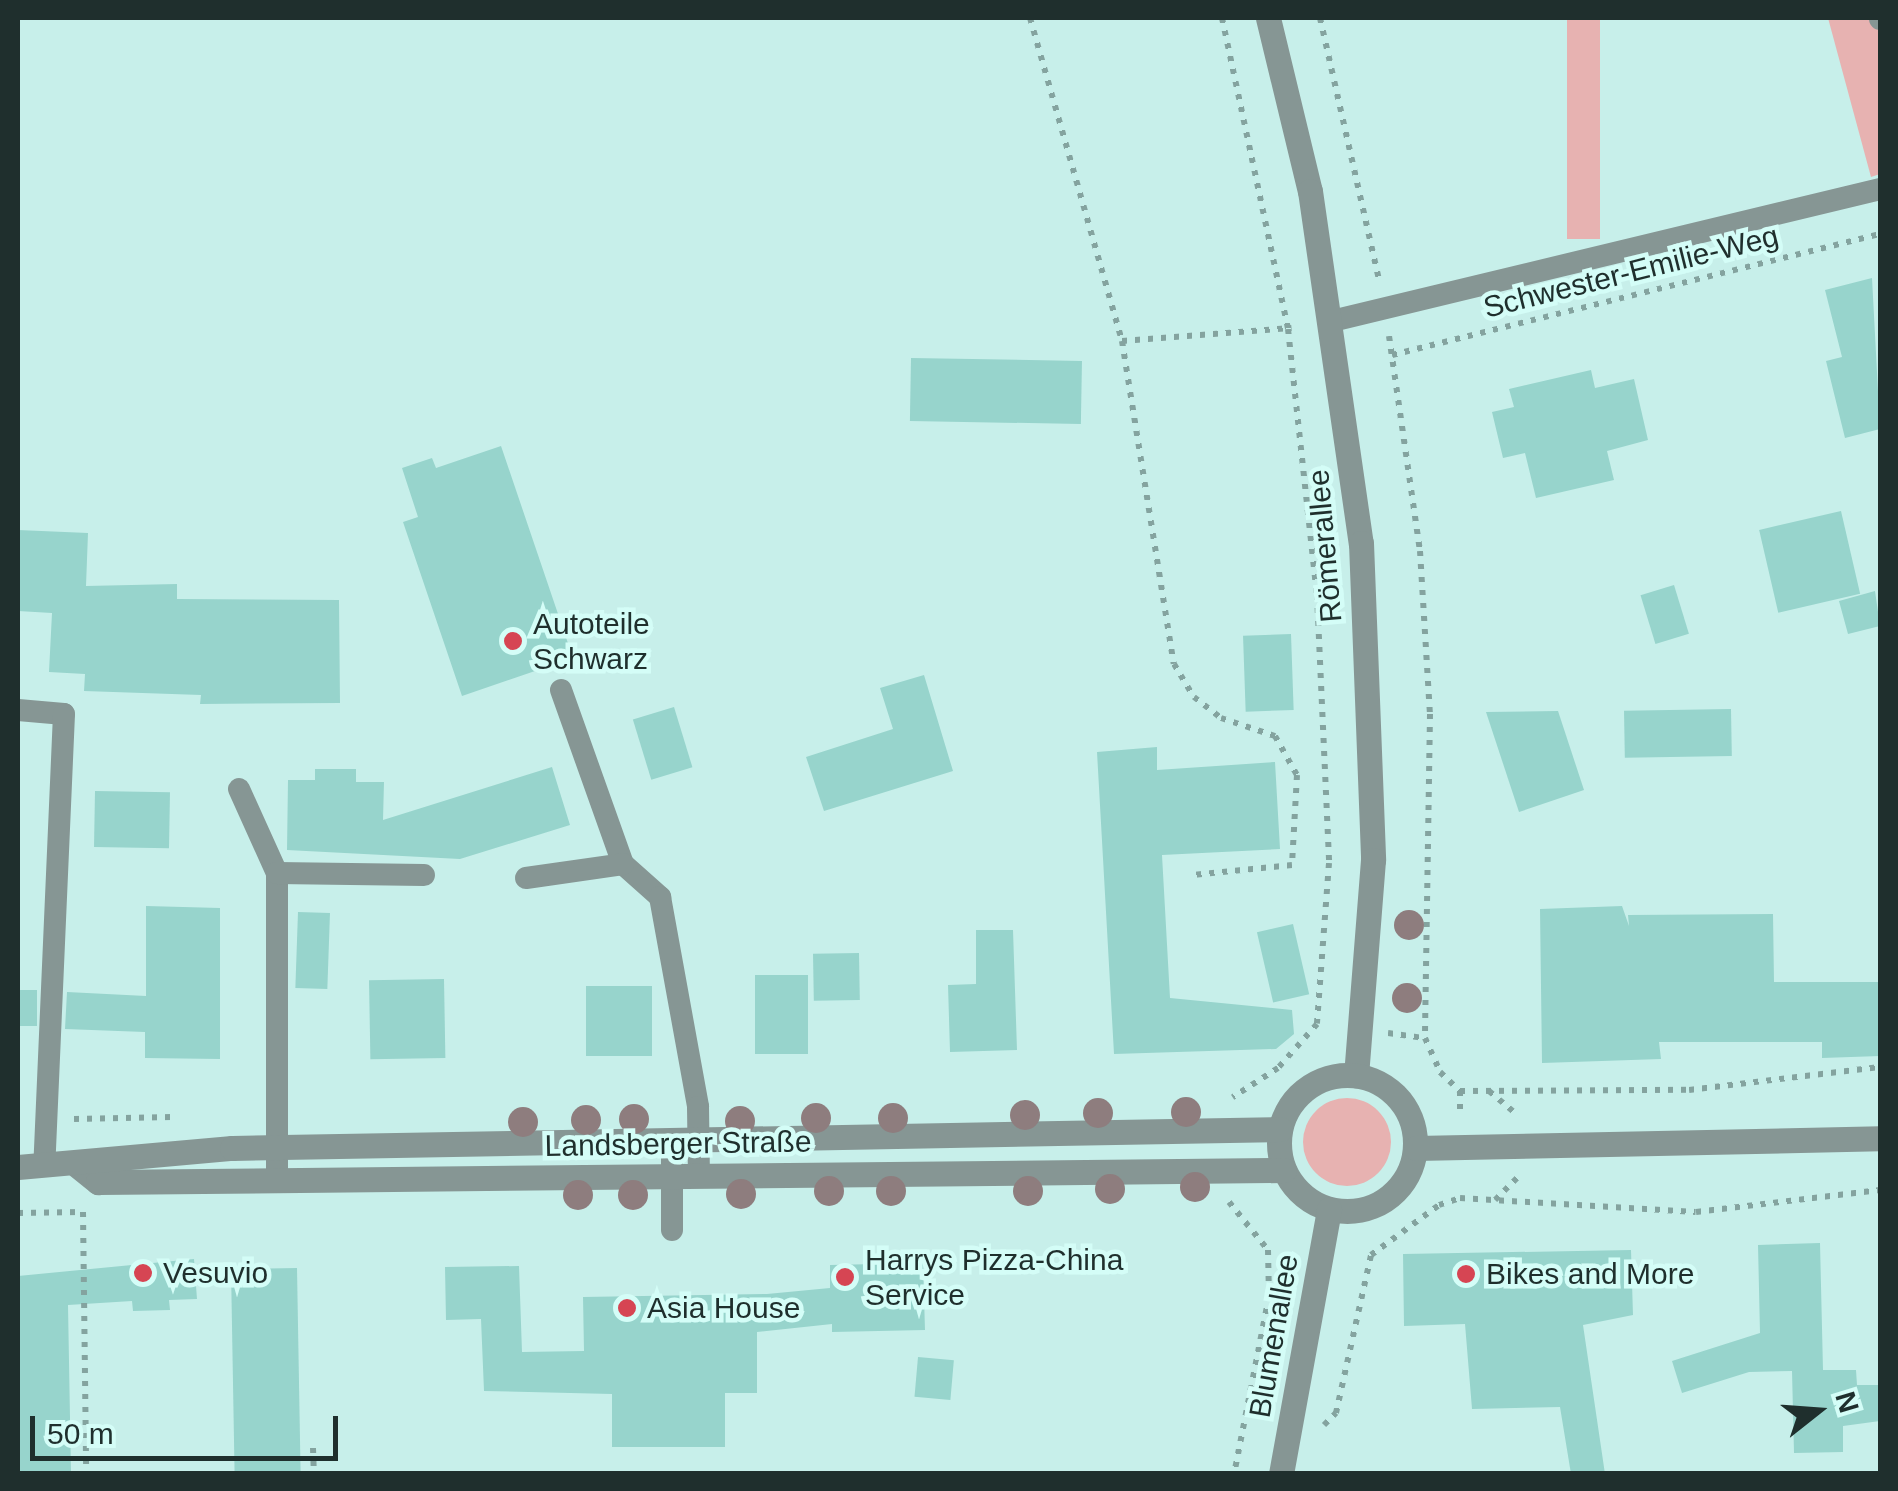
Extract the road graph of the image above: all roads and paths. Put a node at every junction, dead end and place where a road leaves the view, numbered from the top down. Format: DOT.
graph roads {
  1 [pos="1030,18"];
  2 [pos="1222,18"];
  3 [pos="1268,18"];
  4 [pos="1320,18"];
  5 [pos="1880,188"];
  6 [pos="1880,234"];
  7 [pos="1385,309"];
  8 [pos="1332,321"];
  9 [pos="1288,329"];
  10 [pos="1122,341"];
  11 [pos="1392,355"];
  12 [pos="560,690"];
  13 [pos="18,710"];
  14 [pos="239,789"];
  15 [pos="623,864"];
  16 [pos="277,874"];
  17 [pos="424,874"];
  18 [pos="1192,875"];
  19 [pos="526,878"];
  20 [pos="1880,1067"];
  21 [pos="1356,1075"];
  22 [pos="1224,1102"];
  23 [pos="1280,1129"];
  24 [pos="1880,1138"];
  25 [pos="685,1142"];
  26 [pos="275,1147"];
  27 [pos="1416,1148"];
  28 [pos="18,1166"];
  29 [pos="44,1166"];
  30 [pos="78,1166"];
  31 [pos="1284,1170"];
  32 [pos="699,1174"];
  33 [pos="672,1175"];
  34 [pos="278,1180"];
  35 [pos="1880,1190"];
  36 [pos="1224,1196"];
  37 [pos="1329,1210"];
  38 [pos="83,1212"];
  39 [pos="672,1230"];
  40 [pos="1336,1413"];
  41 [pos="313,1448"];
  42 [pos="86,1474"];
  43 [pos="314,1474"];
  44 [pos="1234,1474"];
  45 [pos="1281,1474"];
  1 -- 10 [label="path"];
  2 -- 9 [label="path"];
  3 -- 8 [label="street, Römerallee"];
  4 -- 7 [label="path"];
  5 -- 7 [label="lane"];
  6 -- 11 [label="path, Schwester-Emilie-Weg"];
  7 -- 8 [label="lane"];
  7 -- 11 [label="path"];
  8 -- 9 [label="path"];
  8 -- 21 [label="street, Römerallee"];
  9 -- 10 [label="path"];
  9 -- 22 [label="path"];
  10 -- 18 [label="path"];
  11 -- 20 [label="path"];
  12 -- 15 [label="lane"];
  13 -- 29 [label="lane"];
  14 -- 16 [label="lane"];
  15 -- 19 [label="lane"];
  15 -- 25 [label="lane"];
  16 -- 17 [label="lane"];
  16 -- 26 [label="lane"];
  21 -- 23 [label="street"];
  21 -- 27 [label="street"];
  23 -- 25 [label="street, Landsberger Straße"];
  23 -- 31 [label="street"];
  24 -- 27 [label="street"];
  25 -- 26 [label="street, Landsberger Straße"];
  25 -- 32 [label="lane"];
  25 -- 33 [label="lane"];
  26 -- 30 [label="street, Landsberger Straße"];
  26 -- 34 [label="lane"];
  27 -- 37 [label="street"];
  28 -- 29 [label="street, Landsberger Straße"];
  29 -- 30 [label="street, Landsberger Straße"];
  30 -- 34 [label="street, Landsberger Straße"];
  31 -- 32 [label="street, Landsberger Straße"];
  31 -- 37 [label="street"];
  32 -- 33 [label="street, Landsberger Straße"];
  33 -- 34 [label="street, Landsberger Straße"];
  33 -- 39 [label="lane"];
  35 -- 40 [label="path"];
  36 -- 44 [label="path"];
  37 -- 45 [label="street, Blumenallee"];
  38 -- 42 [label="path"];
  41 -- 43 [label="path"];
}
